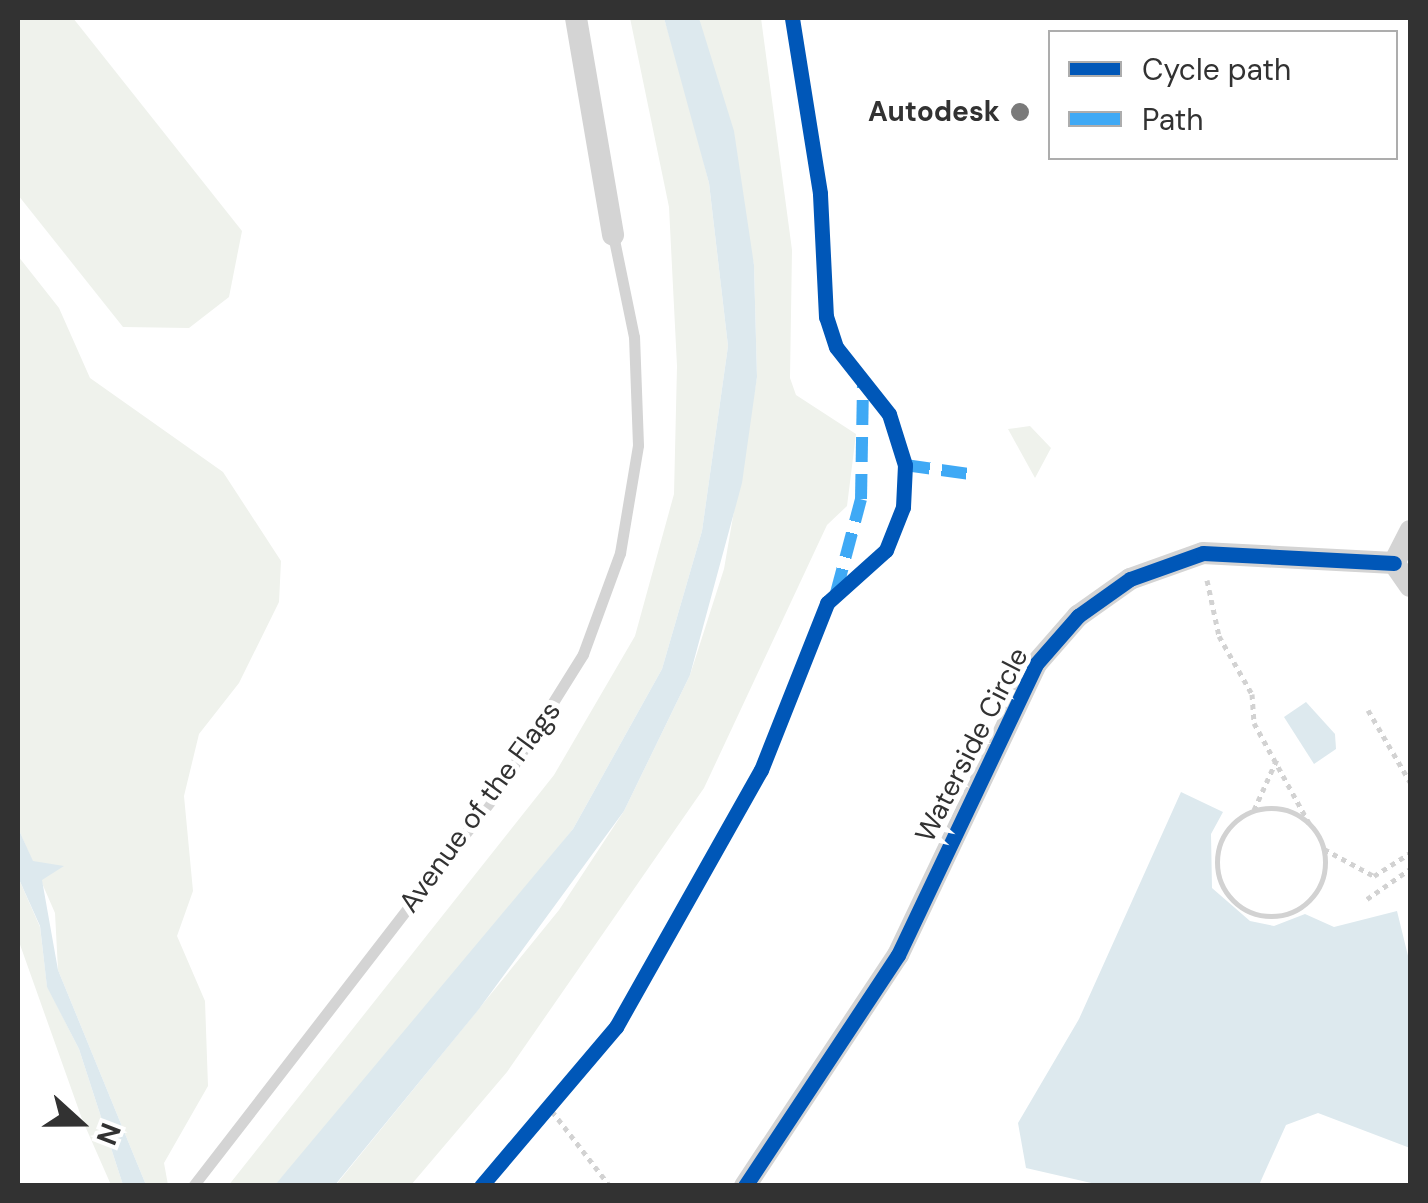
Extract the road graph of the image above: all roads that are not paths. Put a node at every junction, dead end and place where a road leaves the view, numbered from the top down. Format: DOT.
graph roads {
  1 [pos="576,18"];
  2 [pos="613,234"];
  3 [pos="1410,531"];
  4 [pos="1394,563"];
  5 [pos="1410,586"];
  6 [pos="192,1186"];
  7 [pos="745,1186"];
  1 -- 2 [label="street, Avenue of the Flags"];
  2 -- 6 [label="lane, Avenue of the Flags"];
  3 -- 4 [label="street"];
  4 -- 5 [label="street"];
  4 -- 7 [label="street, Waterside Circle"];
}
